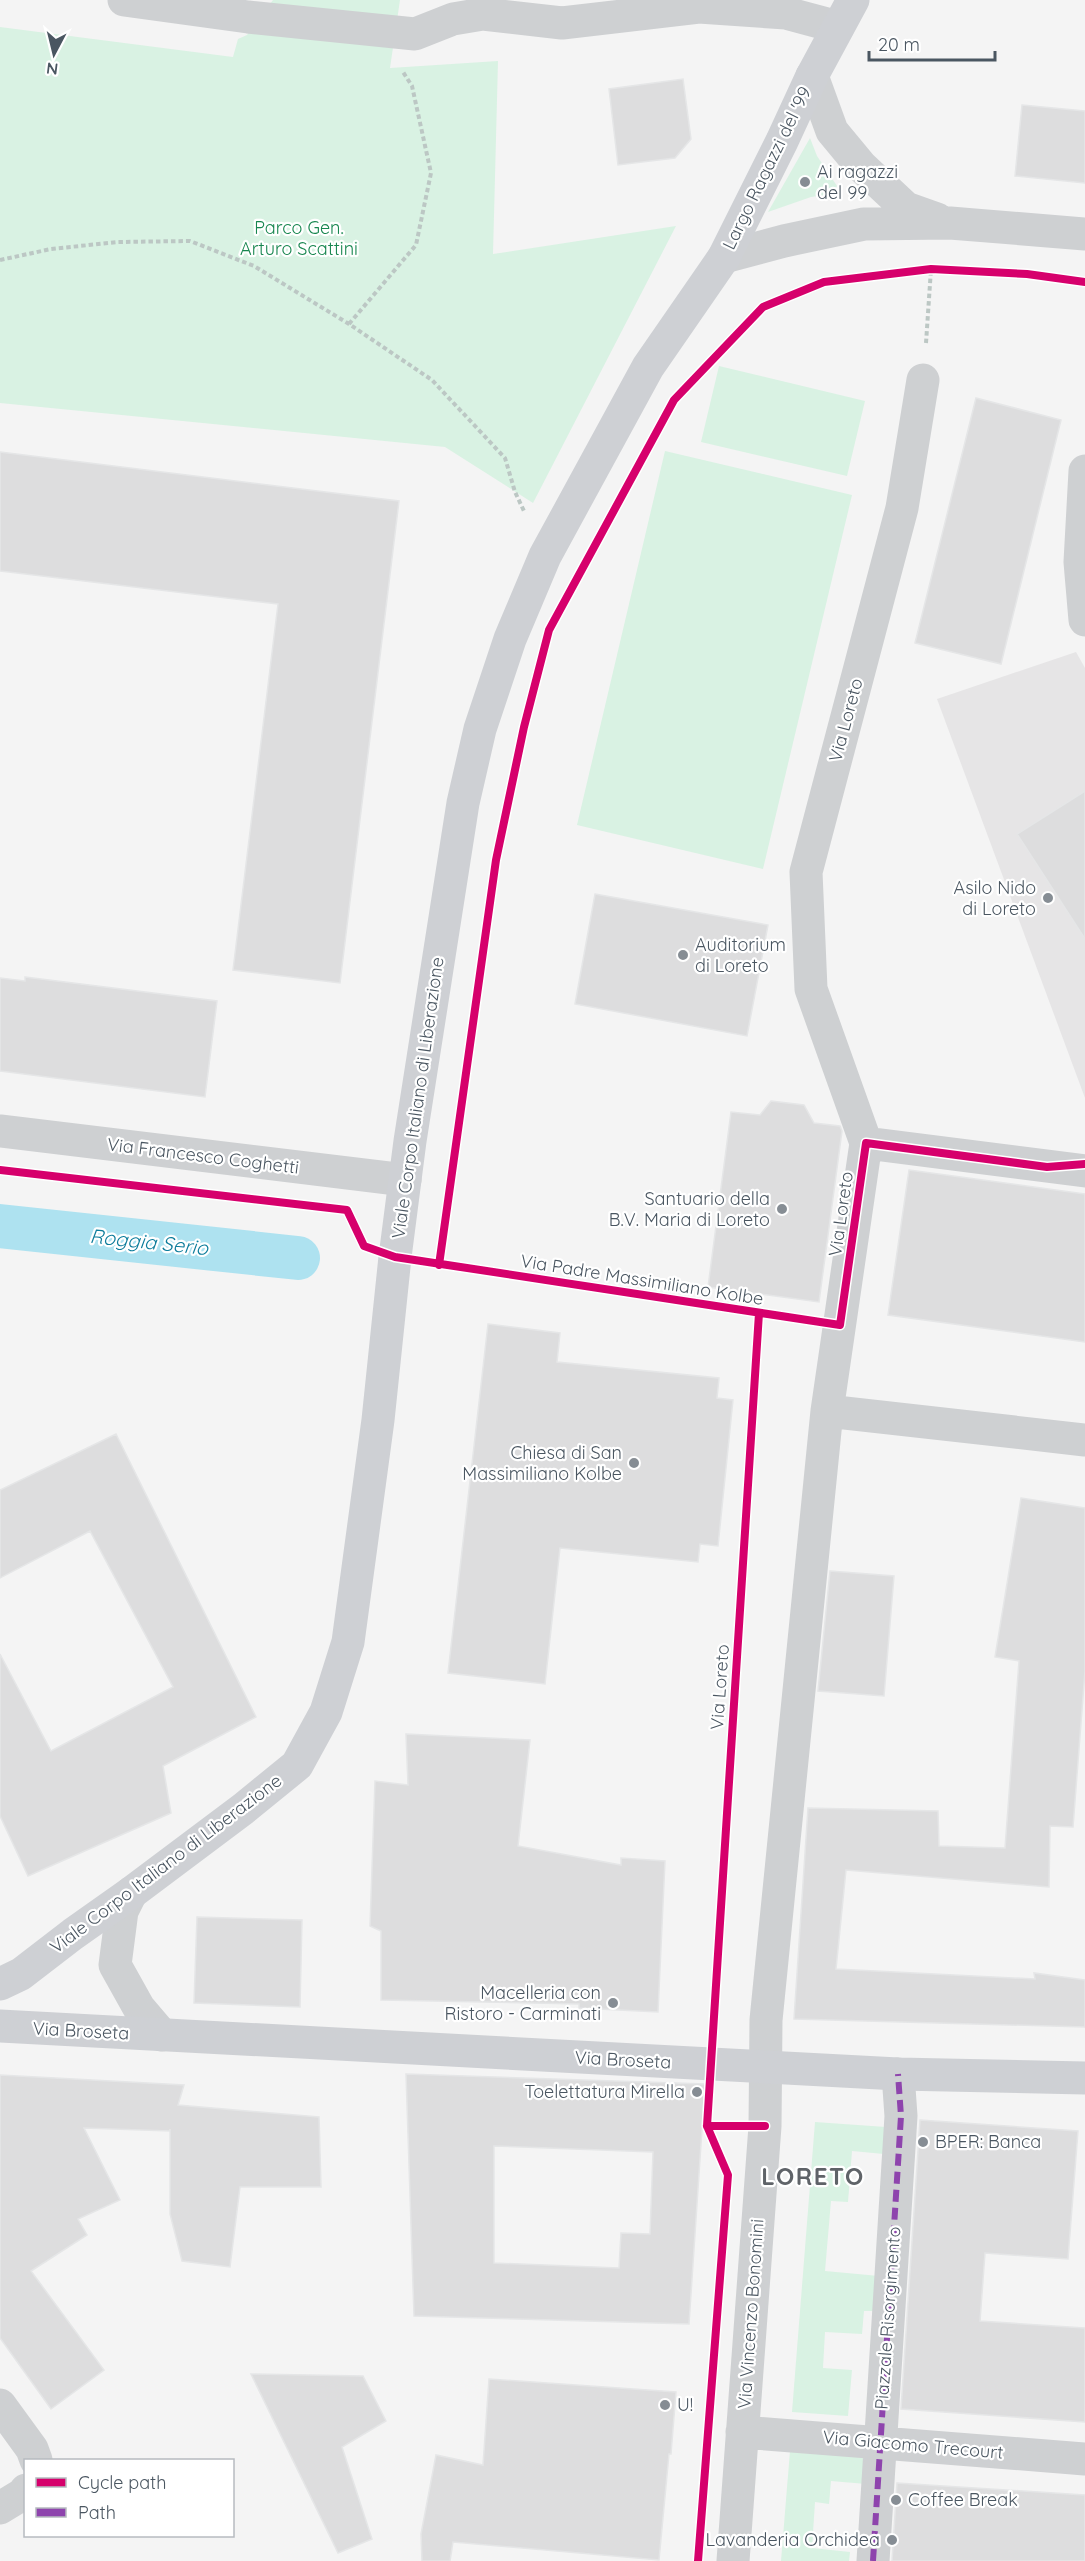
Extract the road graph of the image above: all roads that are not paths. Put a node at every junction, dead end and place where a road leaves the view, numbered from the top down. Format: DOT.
graph roads {
  1 [pos="124,0"];
  2 [pos="454,0"];
  3 [pos="655,5"];
  4 [pos="845,14"];
  5 [pos="483,15"];
  6 [pos="812,76"];
  7 [pos="950,223"];
  8 [pos="1085,234"];
  9 [pos="724,257"];
  10 [pos="923,380"];
  11 [pos="1085,471"];
  12 [pos="1085,620"];
  13 [pos="0,1131"];
  14 [pos="866,1143"];
  15 [pos="1085,1171"];
  16 [pos="405,1180"];
  17 [pos="827,1411"];
  18 [pos="1085,1440"];
  19 [pos="131,1893"];
  20 [pos="0,1984"];
  21 [pos="0,2026"];
  22 [pos="162,2036"];
  23 [pos="765,2067"];
  24 [pos="898,2074"];
  25 [pos="1085,2078"];
  26 [pos="0,2405"];
  27 [pos="742,2432"];
  28 [pos="880,2442"];
  29 [pos="36,2459"];
  30 [pos="1085,2459"];
  31 [pos="24,2493"];
  32 [pos="0,2508"];
  33 [pos="733,2561"];
  34 [pos="873,2561"];
  1 -- 5 [label="street"];
  2 -- 5 [label="street"];
  3 -- 4 [label="street"];
  3 -- 5 [label="street"];
  4 -- 6 [label="street"];
  6 -- 7 [label="street, Largo Ragazzi del '99"];
  6 -- 9 [label="street, Largo Ragazzi del '99"];
  7 -- 8 [label="street"];
  7 -- 9 [label="street"];
  9 -- 16 [label="street, Viale Corpo Italiano di Liberazione"];
  10 -- 14 [label="street, Via Loreto"];
  11 -- 12 [label="street"];
  13 -- 16 [label="street, Via Francesco Coghetti"];
  14 -- 15 [label="street"];
  14 -- 17 [label="street, Via Loreto"];
  16 -- 19 [label="street, Viale Corpo Italiano di Liberazione"];
  17 -- 18 [label="street"];
  17 -- 23 [label="street, Via Loreto"];
  19 -- 20 [label="street, Viale Corpo Italiano di Liberazione"];
  19 -- 22 [label="street, Via Broseta"];
  21 -- 22 [label="street, Via Broseta"];
  22 -- 23 [label="street, Via Broseta"];
  23 -- 24 [label="street, Via Broseta"];
  23 -- 27 [label="street, Via Vincenzo Bonomini"];
  24 -- 25 [label="street, Via Broseta"];
  24 -- 28 [label="street, Piazzale Risorgimento"];
  26 -- 29 [label="street"];
  27 -- 28 [label="street, Via Giacomo Trecourt"];
  27 -- 33 [label="street, Via Vincenzo Bonomini"];
  28 -- 30 [label="street, Via Giacomo Trecourt"];
  28 -- 34 [label="street, Piazzale Risorgimento"];
  31 -- 32 [label="street"];
}
